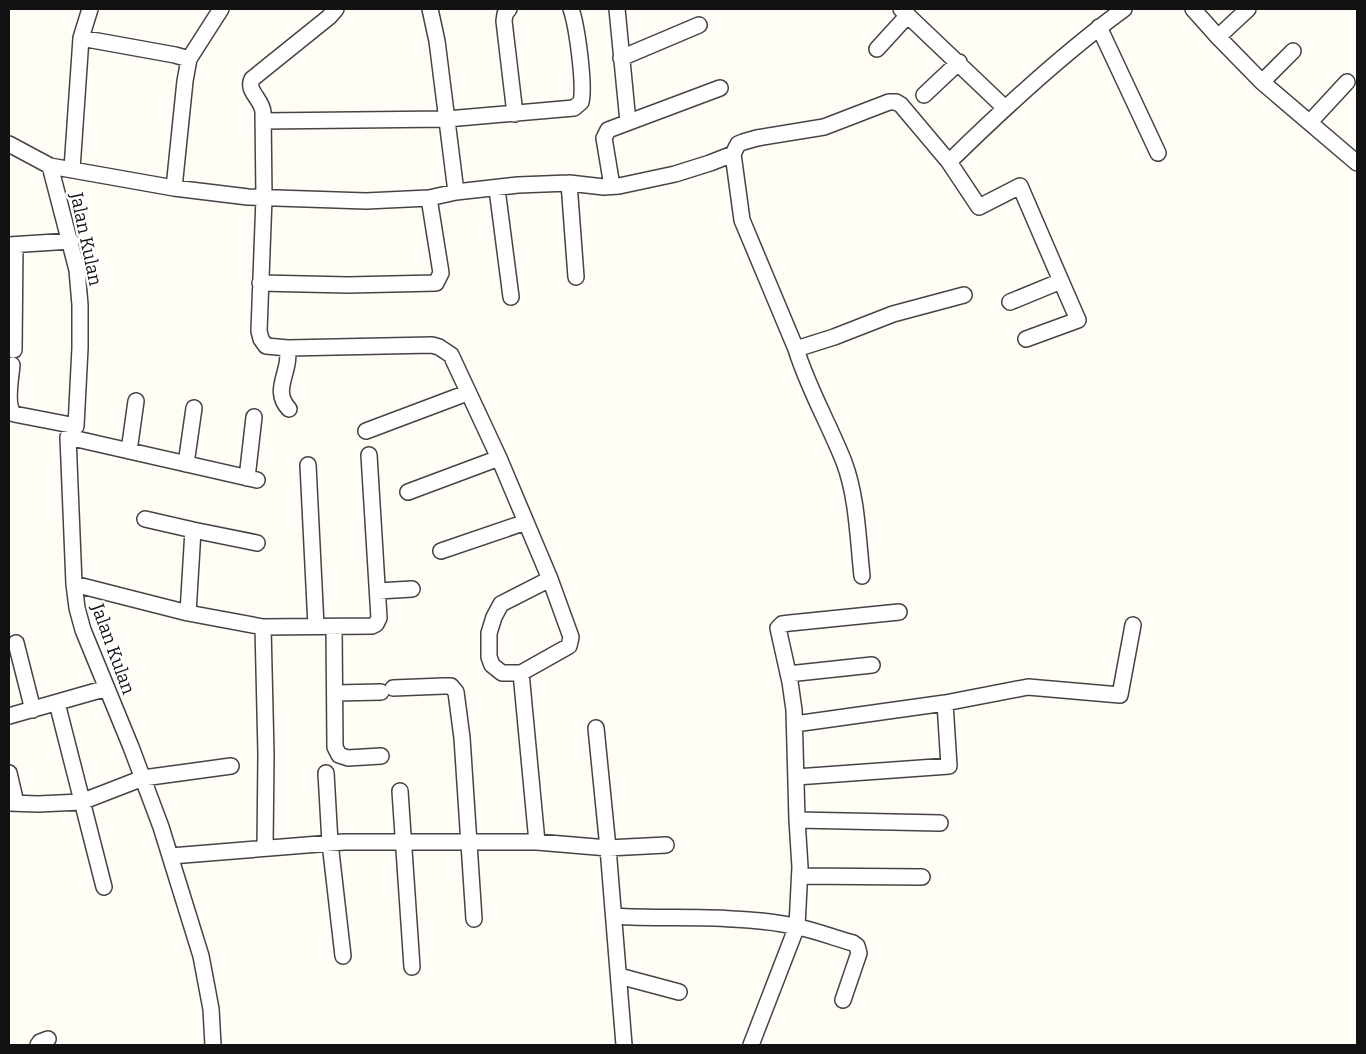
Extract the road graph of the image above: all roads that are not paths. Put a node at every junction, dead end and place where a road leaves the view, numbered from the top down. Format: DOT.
graph roads {
  1 [pos="90,9"];
  2 [pos="221,9"];
  3 [pos="336,9"];
  4 [pos="430,9"];
  5 [pos="509,9"];
  6 [pos="571,9"];
  7 [pos="617,9"];
  8 [pos="1124,9"];
  9 [pos="1193,9"];
  10 [pos="1248,9"];
  11 [pos="904,12"];
  12 [pos="700,25"];
  13 [pos="1099,27"];
  14 [pos="1218,37"];
  15 [pos="82,38"];
  16 [pos="877,49"];
  17 [pos="1294,51"];
  18 [pos="621,58"];
  19 [pos="189,60"];
  20 [pos="959,62"];
  21 [pos="1262,82"];
  22 [pos="1347,82"];
  23 [pos="720,88"];
  24 [pos="924,95"];
  25 [pos="1005,108"];
  26 [pos="515,114"];
  27 [pos="447,119"];
  28 [pos="263,121"];
  29 [pos="628,122"];
  30 [pos="1310,122"];
  31 [pos="9,144"];
  32 [pos="1158,153"];
  33 [pos="732,154"];
  34 [pos="954,158"];
  35 [pos="1356,160"];
  36 [pos="50,166"];
  37 [pos="72,169"];
  38 [pos="569,183"];
  39 [pos="612,186"];
  40 [pos="174,188"];
  41 [pos="497,188"];
  42 [pos="456,192"];
  43 [pos="264,198"];
  44 [pos="429,198"];
  45 [pos="71,241"];
  46 [pos="12,245"];
  47 [pos="576,277"];
  48 [pos="1061,281"];
  49 [pos="260,283"];
  50 [pos="964,295"];
  51 [pos="511,297"];
  52 [pos="1010,302"];
  53 [pos="1026,339"];
  54 [pos="288,348"];
  55 [pos="796,349"];
  56 [pos="467,393"];
  57 [pos="136,401"];
  58 [pos="9,404"];
  59 [pos="194,408"];
  60 [pos="289,409"];
  61 [pos="254,417"];
  62 [pos="72,431"];
  63 [pos="366,431"];
  64 [pos="129,451"];
  65 [pos="369,454"];
  66 [pos="499,458"];
  67 [pos="186,464"];
  68 [pos="308,465"];
  69 [pos="408,492"];
  70 [pos="145,519"];
  71 [pos="526,522"];
  72 [pos="193,530"];
  73 [pos="257,543"];
  74 [pos="441,551"];
  75 [pos="862,576"];
  76 [pos="550,580"];
  77 [pos="74,584"];
  78 [pos="412,589"];
  79 [pos="378,591"];
  80 [pos="899,612"];
  81 [pos="188,613"];
  82 [pos="1133,624"];
  83 [pos="316,626"];
  84 [pos="334,627"];
  85 [pos="263,628"];
  86 [pos="16,643"];
  87 [pos="872,665"];
  88 [pos="521,673"];
  89 [pos="788,674"];
  90 [pos="107,688"];
  91 [pos="335,693"];
  92 [pos="57,703"];
  93 [pos="945,703"];
  94 [pos="33,710"];
  95 [pos="9,716"];
  96 [pos="795,724"];
  97 [pos="596,728"];
  98 [pos="381,756"];
  99 [pos="231,766"];
  100 [pos="9,773"];
  101 [pos="326,773"];
  102 [pos="796,777"];
  103 [pos="142,778"];
  104 [pos="400,791"];
  105 [pos="81,802"];
  106 [pos="12,803"];
  107 [pos="797,820"];
  108 [pos="940,823"];
  109 [pos="470,842"];
  110 [pos="537,842"];
  111 [pos="404,843"];
  112 [pos="330,844"];
  113 [pos="666,845"];
  114 [pos="265,848"];
  115 [pos="608,848"];
  116 [pos="171,856"];
  117 [pos="800,876"];
  118 [pos="922,877"];
  119 [pos="104,887"];
  120 [pos="614,916"];
  121 [pos="474,919"];
  122 [pos="797,926"];
  123 [pos="343,956"];
  124 [pos="412,967"];
  125 [pos="619,976"];
  126 [pos="679,992"];
  127 [pos="843,1000"];
  128 [pos="213,1045"];
  129 [pos="624,1045"];
  130 [pos="751,1045"];
  1 -- 15 [label="street"];
  2 -- 19 [label="street"];
  3 -- 28 [label="street"];
  4 -- 27 [label="street"];
  5 -- 26 [label="street"];
  6 -- 26 [label="street"];
  7 -- 18 [label="street"];
  8 -- 13 [label="street"];
  9 -- 14 [label="street"];
  10 -- 14 [label="street"];
  11 -- 16 [label="street"];
  11 -- 20 [label="street"];
  12 -- 18 [label="street"];
  13 -- 25 [label="street"];
  13 -- 32 [label="street"];
  14 -- 21 [label="street"];
  15 -- 19 [label="street"];
  15 -- 37 [label="street"];
  17 -- 21 [label="street"];
  18 -- 29 [label="street"];
  19 -- 40 [label="street"];
  20 -- 24 [label="street"];
  20 -- 25 [label="street"];
  21 -- 30 [label="street"];
  22 -- 30 [label="street"];
  23 -- 29 [label="street"];
  25 -- 34 [label="street"];
  26 -- 27 [label="street"];
  27 -- 28 [label="street"];
  27 -- 42 [label="street"];
  28 -- 43 [label="street"];
  29 -- 39 [label="street"];
  30 -- 35 [label="street"];
  31 -- 36 [label="street"];
  33 -- 34 [label="street"];
  33 -- 39 [label="street"];
  33 -- 55 [label="street"];
  34 -- 48 [label="street"];
  36 -- 37 [label="street"];
  36 -- 45 [label="street, Jalan Kulan"];
  37 -- 40 [label="street"];
  38 -- 39 [label="street"];
  38 -- 41 [label="street"];
  38 -- 47 [label="street"];
  40 -- 43 [label="street"];
  41 -- 42 [label="street"];
  41 -- 51 [label="street"];
  42 -- 44 [label="street"];
  43 -- 44 [label="street"];
  43 -- 49 [label="street"];
  44 -- 49 [label="street"];
  45 -- 46 [label="street"];
  45 -- 62 [label="street, Jalan Kulan"];
  46 -- 58 [label="street"];
  48 -- 52 [label="street"];
  48 -- 53 [label="street"];
  49 -- 54 [label="street"];
  50 -- 55 [label="street"];
  54 -- 56 [label="street"];
  54 -- 60 [label="street"];
  55 -- 75 [label="street"];
  56 -- 63 [label="street"];
  56 -- 66 [label="street"];
  57 -- 64 [label="street"];
  58 -- 62 [label="street"];
  59 -- 67 [label="street"];
  61 -- 67 [label="street"];
  62 -- 64 [label="street"];
  62 -- 77 [label="street, Jalan Kulan"];
  64 -- 67 [label="street"];
  65 -- 79 [label="street"];
  66 -- 69 [label="street"];
  66 -- 71 [label="street"];
  68 -- 83 [label="street"];
  70 -- 72 [label="street"];
  71 -- 74 [label="street"];
  71 -- 76 [label="street"];
  72 -- 73 [label="street"];
  72 -- 81 [label="street"];
  76 -- 88 [label="street"];
  76 -- 88 [label="street"];
  77 -- 81 [label="street"];
  77 -- 90 [label="street, Jalan Kulan"];
  78 -- 79 [label="street"];
  79 -- 84 [label="street"];
  80 -- 89 [label="street"];
  81 -- 85 [label="street"];
  82 -- 93 [label="street"];
  83 -- 84 [label="street"];
  83 -- 85 [label="street"];
  84 -- 91 [label="street"];
  85 -- 114 [label="street"];
  86 -- 94 [label="street"];
  87 -- 89 [label="street"];
  88 -- 110 [label="street"];
  89 -- 96 [label="street"];
  90 -- 92 [label="street"];
  90 -- 103 [label="street, Jalan Kulan"];
  91 -- 98 [label="street"];
  91 -- 109 [label="street"];
  92 -- 94 [label="street"];
  92 -- 105 [label="street"];
  93 -- 96 [label="street"];
  93 -- 102 [label="street"];
  94 -- 95 [label="street"];
  96 -- 102 [label="street"];
  97 -- 115 [label="street"];
  99 -- 103 [label="street"];
  100 -- 106 [label="street"];
  101 -- 112 [label="street"];
  102 -- 107 [label="street"];
  103 -- 105 [label="street"];
  103 -- 116 [label="street, Jalan Kulan"];
  104 -- 111 [label="street"];
  105 -- 106 [label="street"];
  105 -- 119 [label="street"];
  107 -- 108 [label="street"];
  107 -- 117 [label="street"];
  109 -- 110 [label="street"];
  109 -- 111 [label="street"];
  109 -- 121 [label="street"];
  110 -- 115 [label="street"];
  111 -- 112 [label="street"];
  111 -- 124 [label="street"];
  112 -- 114 [label="street"];
  112 -- 123 [label="street"];
  113 -- 115 [label="street"];
  114 -- 116 [label="street"];
  115 -- 120 [label="street"];
  116 -- 128 [label="street, Jalan Kulan"];
  117 -- 118 [label="street"];
  117 -- 122 [label="street"];
  120 -- 122 [label="street"];
  120 -- 125 [label="street"];
  122 -- 127 [label="street"];
  122 -- 130 [label="street"];
  125 -- 126 [label="street"];
  125 -- 129 [label="street"];
}
